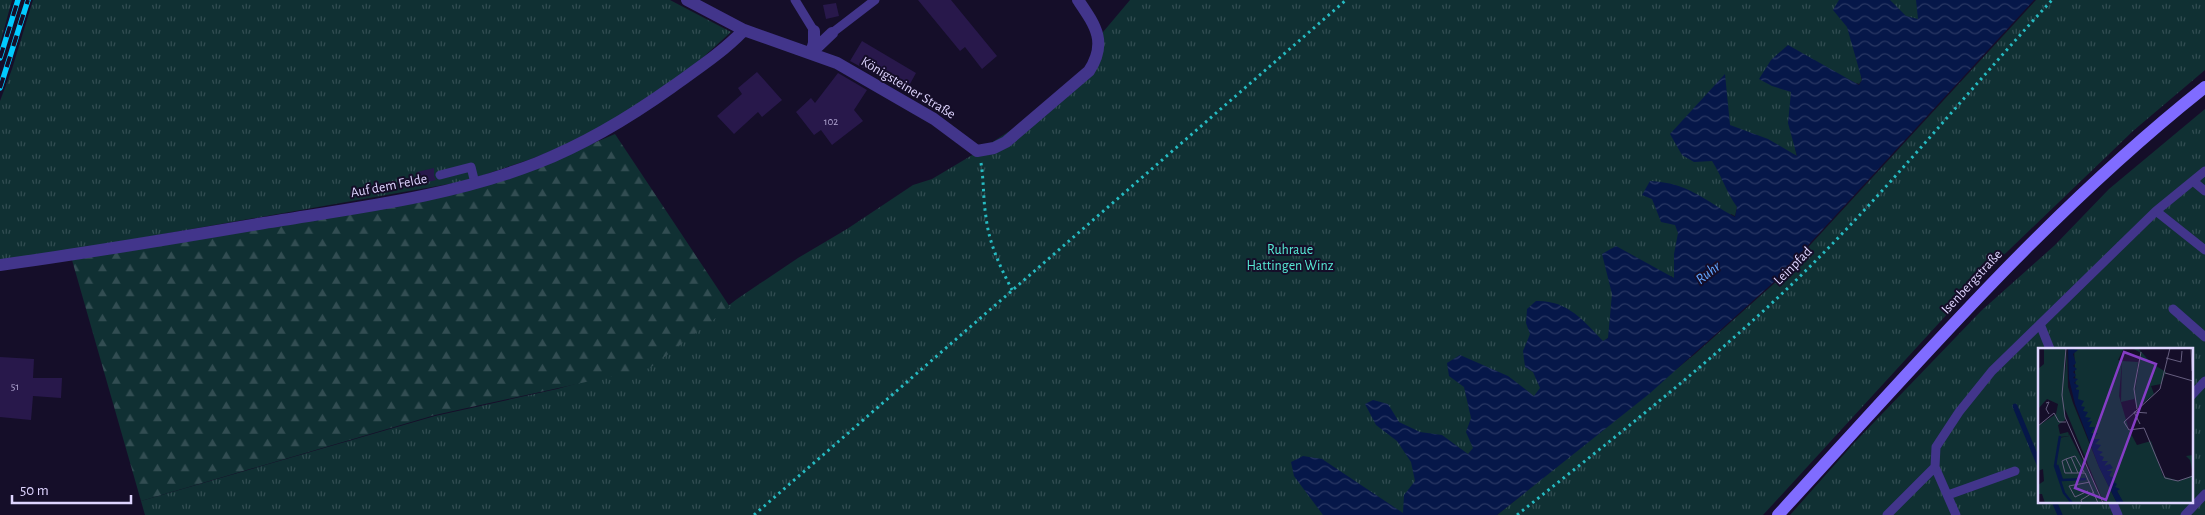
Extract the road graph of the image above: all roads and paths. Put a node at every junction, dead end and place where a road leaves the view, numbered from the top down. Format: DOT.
graph roads {
  1 [pos="687,0"];
  2 [pos="795,0"];
  3 [pos="876,0"];
  4 [pos="1078,0"];
  5 [pos="1346,0"];
  6 [pos="2052,0"];
  7 [pos="744,30"];
  8 [pos="814,31"];
  9 [pos="832,33"];
  10 [pos="811,53"];
  11 [pos="2205,87"];
  12 [pos="979,158"];
  13 [pos="2205,171"];
  14 [pos="440,175"];
  15 [pos="2193,181"];
  16 [pos="476,183"];
  17 [pos="2205,191"];
  18 [pos="2156,211"];
  19 [pos="2205,250"];
  20 [pos="0,265"];
  21 [pos="1012,290"];
  22 [pos="2173,309"];
  23 [pos="2040,324"];
  24 [pos="2205,336"];
  25 [pos="2050,348"];
  26 [pos="2205,381"];
  27 [pos="2192,395"];
  28 [pos="1935,467"];
  29 [pos="2015,471"];
  30 [pos="2205,494"];
  31 [pos="1948,495"];
  32 [pos="2112,502"];
  33 [pos="754,515"];
  34 [pos="1517,515"];
  35 [pos="1778,515"];
  36 [pos="1887,515"];
  37 [pos="1956,515"];
  38 [pos="2118,515"];
  39 [pos="2185,515"];
  1 -- 7 [label="street, Königsteiner Straße"];
  2 -- 8 [label="lane"];
  3 -- 9 [label="lane"];
  4 -- 10 [label="street, Königsteiner Straße"];
  5 -- 21 [label="path"];
  6 -- 34 [label="path, Leinpfad"];
  7 -- 10 [label="street, Königsteiner Straße"];
  7 -- 16 [label="street, Auf dem Felde"];
  8 -- 10 [label="street"];
  9 -- 10 [label="street"];
  11 -- 35 [label="main road, Isenbergstraße"];
  12 -- 21 [label="path"];
  13 -- 15 [label="lane"];
  14 -- 16 [label="lane"];
  15 -- 17 [label="lane"];
  15 -- 18 [label="lane"];
  16 -- 20 [label="street, Auf dem Felde"];
  18 -- 19 [label="lane"];
  18 -- 23 [label="lane"];
  21 -- 33 [label="path"];
  22 -- 24 [label="lane"];
  23 -- 25 [label="lane"];
  23 -- 28 [label="lane"];
  26 -- 27 [label="lane"];
  28 -- 31 [label="lane"];
  28 -- 36 [label="lane"];
  29 -- 31 [label="lane"];
  30 -- 39 [label="lane"];
  31 -- 37 [label="lane"];
  32 -- 38 [label="lane"];
}
